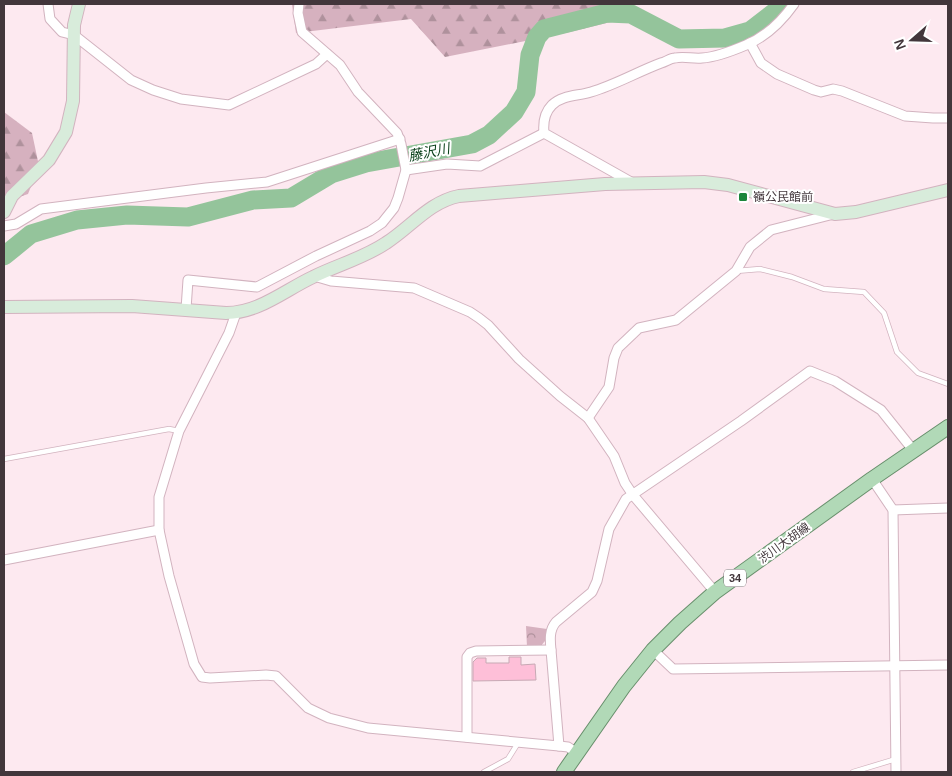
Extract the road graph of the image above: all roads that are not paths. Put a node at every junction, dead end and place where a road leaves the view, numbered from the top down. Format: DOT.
graph roads {
  1 [pos="48,4"];
  2 [pos="79,4"];
  3 [pos="299,4"];
  4 [pos="794,4"];
  5 [pos="74,35"];
  6 [pos="750,43"];
  7 [pos="328,54"];
  8 [pos="948,118"];
  9 [pos="544,133"];
  10 [pos="401,142"];
  11 [pos="406,169"];
  12 [pos="634,183"];
  13 [pos="948,190"];
  14 [pos="4,212"];
  15 [pos="835,214"];
  16 [pos="4,226"];
  17 [pos="736,271"];
  18 [pos="314,276"];
  19 [pos="4,307"];
  20 [pos="186,309"];
  21 [pos="236,313"];
  22 [pos="948,384"];
  23 [pos="588,418"];
  24 [pos="948,427"];
  25 [pos="179,431"];
  26 [pos="913,450"];
  27 [pos="4,459"];
  28 [pos="872,479"];
  29 [pos="633,494"];
  30 [pos="948,508"];
  31 [pos="893,510"];
  32 [pos="159,530"];
  33 [pos="4,560"];
  34 [pos="715,592"];
  35 [pos="551,650"];
  36 [pos="653,650"];
  37 [pos="948,665"];
  38 [pos="895,666"];
  39 [pos="467,737"];
  40 [pos="518,743"];
  41 [pos="560,746"];
  42 [pos="577,752"];
  43 [pos="896,759"];
  44 [pos="484,772"];
  45 [pos="564,772"];
  46 [pos="853,772"];
  47 [pos="896,772"];
  1 -- 5 [label="street"];
  2 -- 5 [label="street"];
  3 -- 7 [label="street"];
  4 -- 6 [label="street"];
  5 -- 7 [label="street"];
  5 -- 14 [label="street"];
  6 -- 8 [label="street"];
  6 -- 9 [label="street"];
  7 -- 10 [label="street"];
  9 -- 11 [label="street"];
  9 -- 12 [label="street"];
  10 -- 11 [label="street"];
  10 -- 16 [label="street"];
  11 -- 20 [label="street"];
  12 -- 15 [label="street"];
  12 -- 18 [label="street"];
  13 -- 15 [label="street"];
  15 -- 17 [label="street"];
  17 -- 22 [label="lane"];
  17 -- 23 [label="street"];
  18 -- 21 [label="street"];
  18 -- 23 [label="street"];
  19 -- 20 [label="street"];
  20 -- 21 [label="street"];
  21 -- 25 [label="street"];
  23 -- 29 [label="street"];
  24 -- 26 [label="main road, 渋川大胡線 / 34"];
  25 -- 27 [label="lane"];
  25 -- 32 [label="street"];
  26 -- 28 [label="main road, 渋川大胡線 / 34"];
  26 -- 29 [label="street"];
  28 -- 31 [label="street"];
  28 -- 34 [label="main road, 渋川大胡線 / 34"];
  29 -- 34 [label="street"];
  29 -- 35 [label="street"];
  30 -- 31 [label="street"];
  31 -- 38 [label="street"];
  32 -- 33 [label="street"];
  32 -- 39 [label="street"];
  34 -- 36 [label="main road, 渋川大胡線 / 34"];
  35 -- 39 [label="street"];
  35 -- 41 [label="street"];
  36 -- 38 [label="street"];
  36 -- 42 [label="main road, 渋川大胡線 / 34"];
  37 -- 38 [label="street"];
  38 -- 43 [label="street"];
  39 -- 40 [label="street"];
  40 -- 41 [label="street"];
  40 -- 44 [label="lane"];
  41 -- 42 [label="street"];
  42 -- 45 [label="main road, 渋川大胡線 / 34"];
  43 -- 46 [label="lane"];
  43 -- 47 [label="street"];
}
